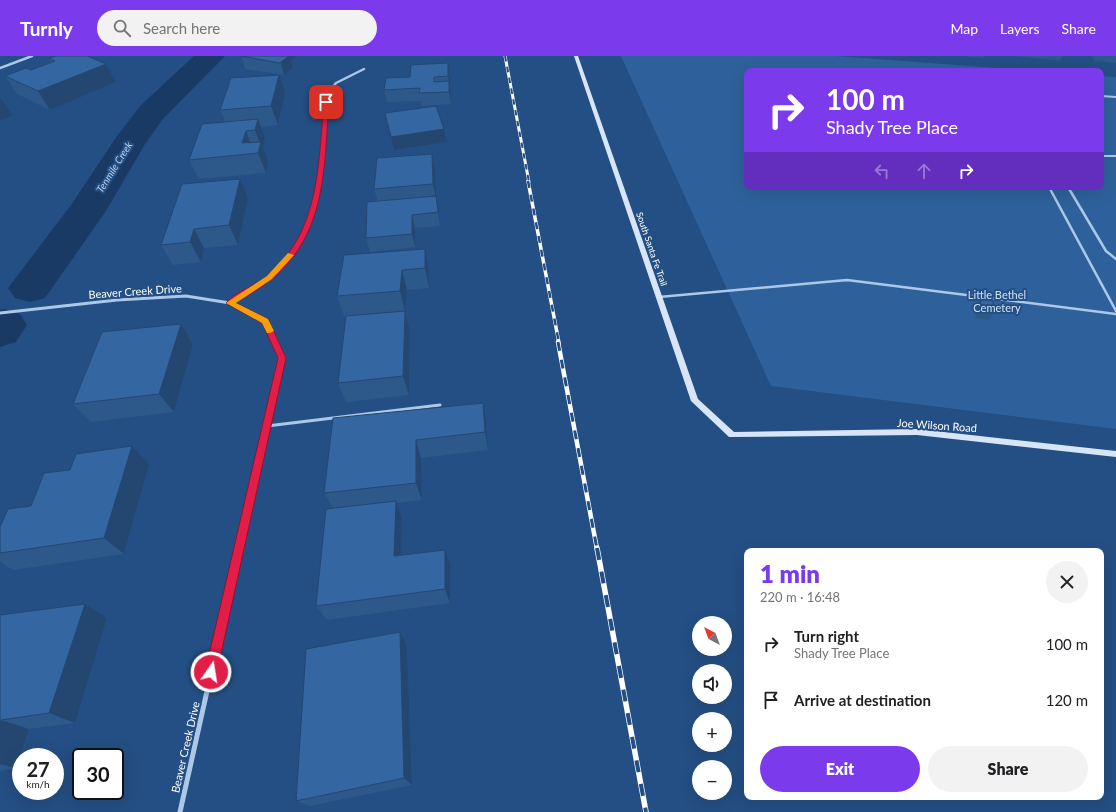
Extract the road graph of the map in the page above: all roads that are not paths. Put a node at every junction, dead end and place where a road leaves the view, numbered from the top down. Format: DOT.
graph roads {
  1 [pos="32,56"];
  2 [pos="576,56"];
  3 [pos="0,68"];
  4 [pos="364,69"];
  5 [pos="1104,96"];
  6 [pos="1116,97"];
  7 [pos="1104,156"];
  8 [pos="1116,156"];
  9 [pos="1051,190"];
  10 [pos="1070,190"];
  11 [pos="1116,259"];
  12 [pos="659,297"];
  13 [pos="230,303"];
  14 [pos="0,313"];
  15 [pos="1116,313"];
  16 [pos="440,405"];
  17 [pos="267,426"];
  18 [pos="732,435"];
  19 [pos="1116,454"];
  20 [pos="180,812"];
  1 -- 3 [label="street"];
  2 -- 12 [label="street, South Santa Fe Trail"];
  4 -- 13 [label="street"];
  5 -- 6 [label="lane"];
  7 -- 8 [label="lane"];
  9 -- 15 [label="lane"];
  10 -- 11 [label="lane"];
  12 -- 15 [label="lane"];
  12 -- 18 [label="street, South Santa Fe Trail"];
  13 -- 14 [label="street, Beaver Creek Drive"];
  13 -- 17 [label="street, Beaver Creek Drive"];
  16 -- 17 [label="lane"];
  17 -- 20 [label="street, Beaver Creek Drive"];
  18 -- 19 [label="street, Joe Wilson Road"];
}
